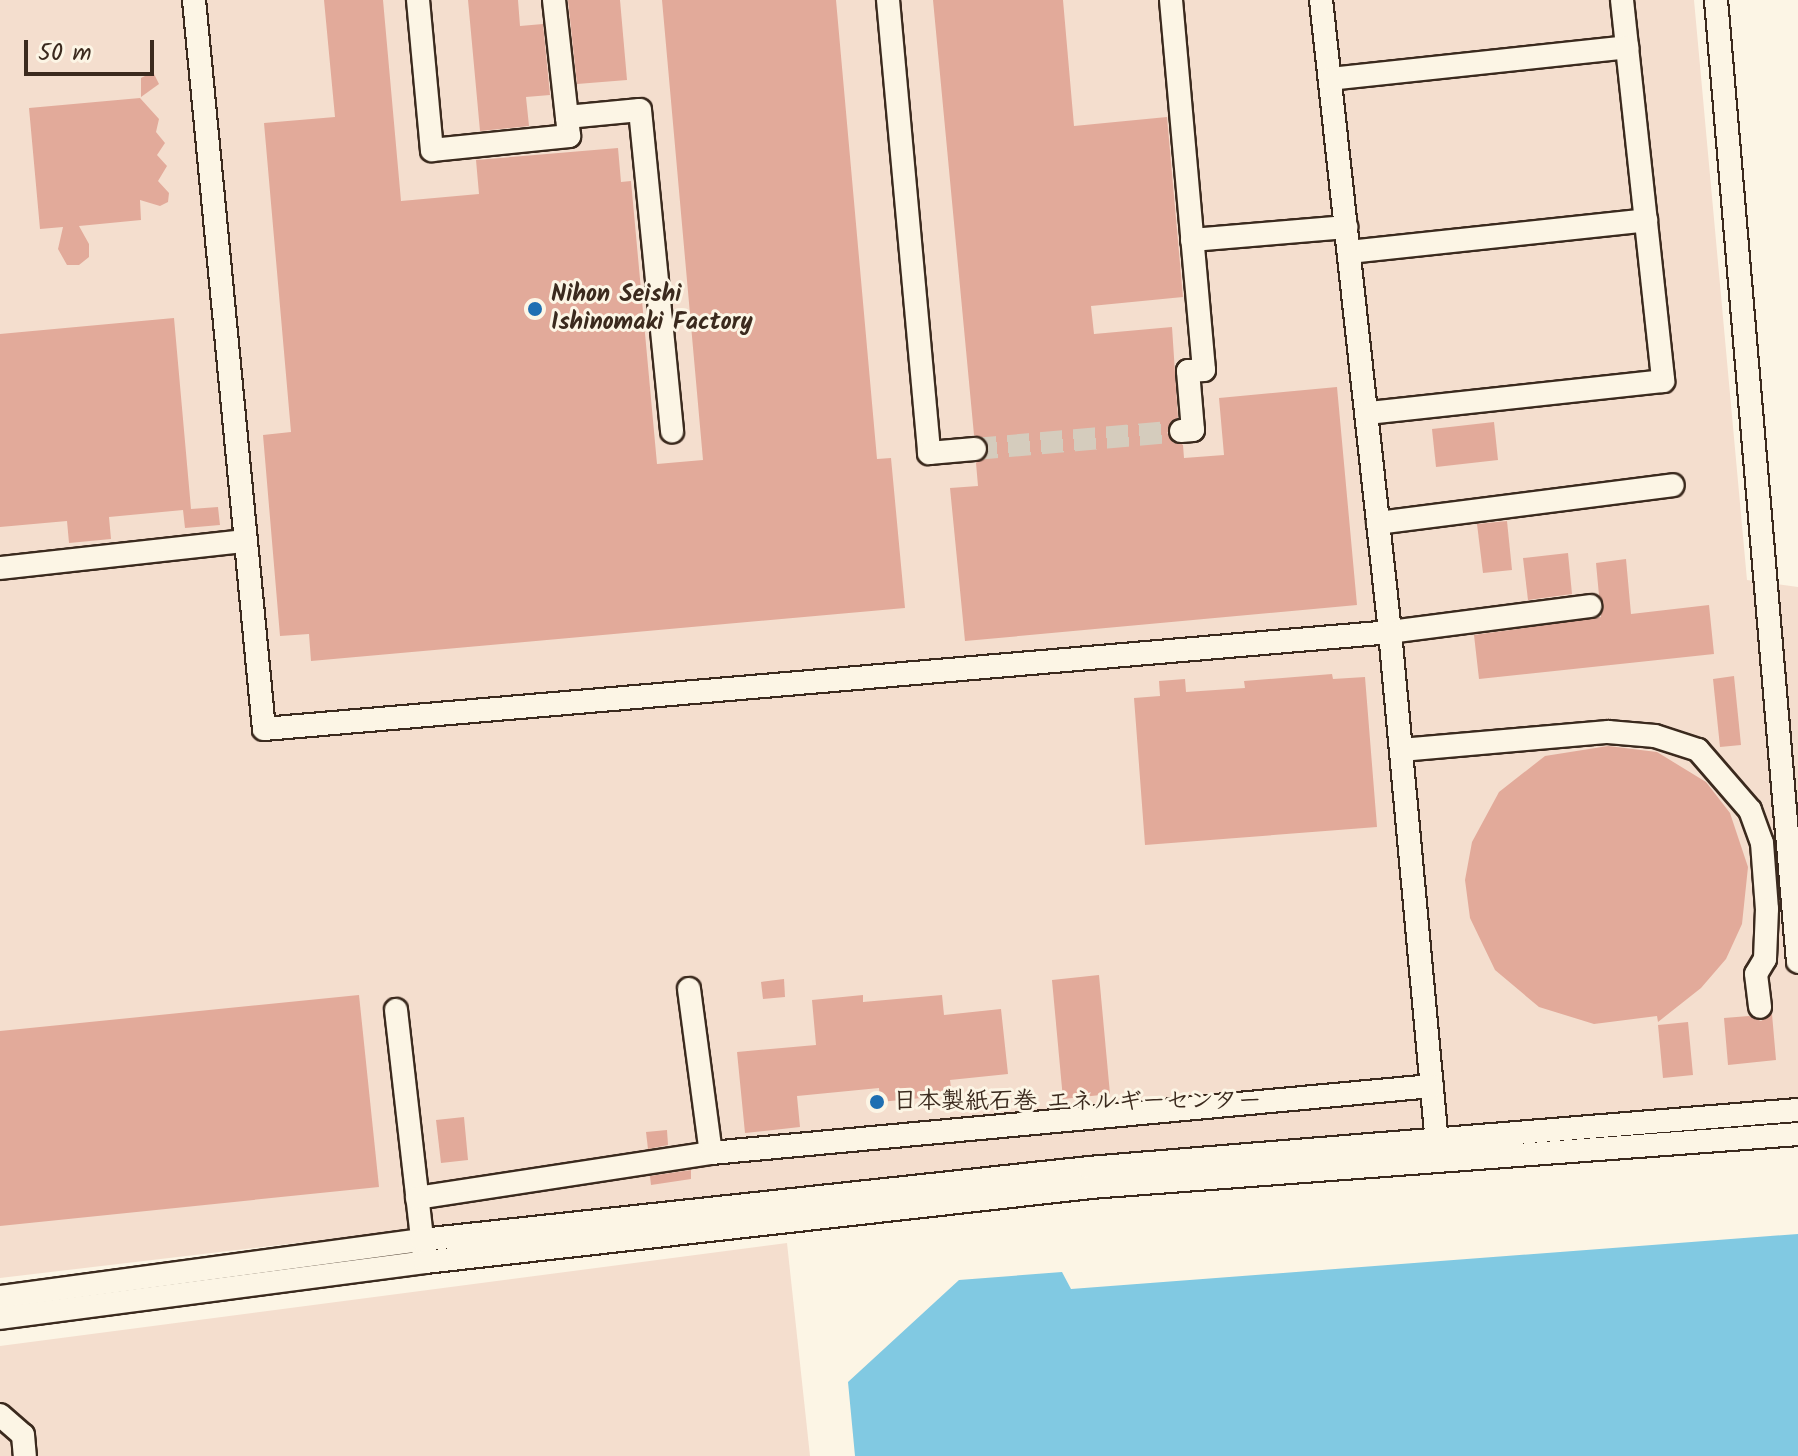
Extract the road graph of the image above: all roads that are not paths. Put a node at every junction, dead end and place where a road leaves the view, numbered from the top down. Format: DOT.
graph roads {
  1 [pos="194,0"];
  2 [pos="418,0"];
  3 [pos="554,0"];
  4 [pos="888,0"];
  5 [pos="1171,0"];
  6 [pos="1321,0"];
  7 [pos="1622,0"];
  8 [pos="1716,0"];
  9 [pos="1627,47"];
  10 [pos="1330,79"];
  11 [pos="567,117"];
  12 [pos="1646,220"];
  13 [pos="1346,227"];
  14 [pos="1192,240"];
  15 [pos="1349,252"];
  16 [pos="1367,413"];
  17 [pos="672,431"];
  18 [pos="1181,431"];
  19 [pos="975,449"];
  20 [pos="1673,485"];
  21 [pos="1378,523"];
  22 [pos="246,541"];
  23 [pos="0,568"];
  24 [pos="1590,606"];
  25 [pos="1390,632"];
  26 [pos="1401,750"];
  27 [pos="1798,962"];
  28 [pos="689,989"];
  29 [pos="1760,1007"];
  30 [pos="396,1010"];
  31 [pos="1432,1086"];
  32 [pos="1798,1110"];
  33 [pos="1798,1134"];
  34 [pos="1438,1150"];
  35 [pos="711,1153"];
  36 [pos="417,1198"];
  37 [pos="423,1251"];
  38 [pos="0,1297"];
  39 [pos="0,1318"];
  40 [pos="0,1415"];
  41 [pos="25,1456"];
  1 -- 22 [label="street"];
  2 -- 11 [label="street"];
  3 -- 11 [label="street"];
  4 -- 19 [label="street"];
  5 -- 14 [label="street"];
  6 -- 10 [label="street"];
  7 -- 9 [label="street"];
  8 -- 27 [label="street"];
  9 -- 10 [label="street"];
  9 -- 12 [label="street"];
  10 -- 13 [label="street"];
  11 -- 17 [label="street"];
  12 -- 15 [label="street"];
  12 -- 16 [label="street"];
  13 -- 14 [label="street"];
  13 -- 15 [label="street"];
  14 -- 18 [label="street"];
  15 -- 16 [label="street"];
  16 -- 21 [label="street"];
  20 -- 21 [label="street"];
  21 -- 25 [label="street"];
  22 -- 23 [label="street"];
  22 -- 25 [label="street"];
  24 -- 25 [label="street"];
  25 -- 26 [label="street"];
  26 -- 29 [label="street"];
  26 -- 31 [label="street"];
  28 -- 35 [label="street"];
  30 -- 36 [label="street"];
  31 -- 34 [label="street"];
  31 -- 35 [label="street"];
  32 -- 34 [label="street"];
  33 -- 34 [label="street"];
  34 -- 37 [label="street"];
  35 -- 36 [label="street"];
  36 -- 37 [label="street"];
  37 -- 38 [label="street"];
  37 -- 39 [label="street"];
  40 -- 41 [label="street"];
}
